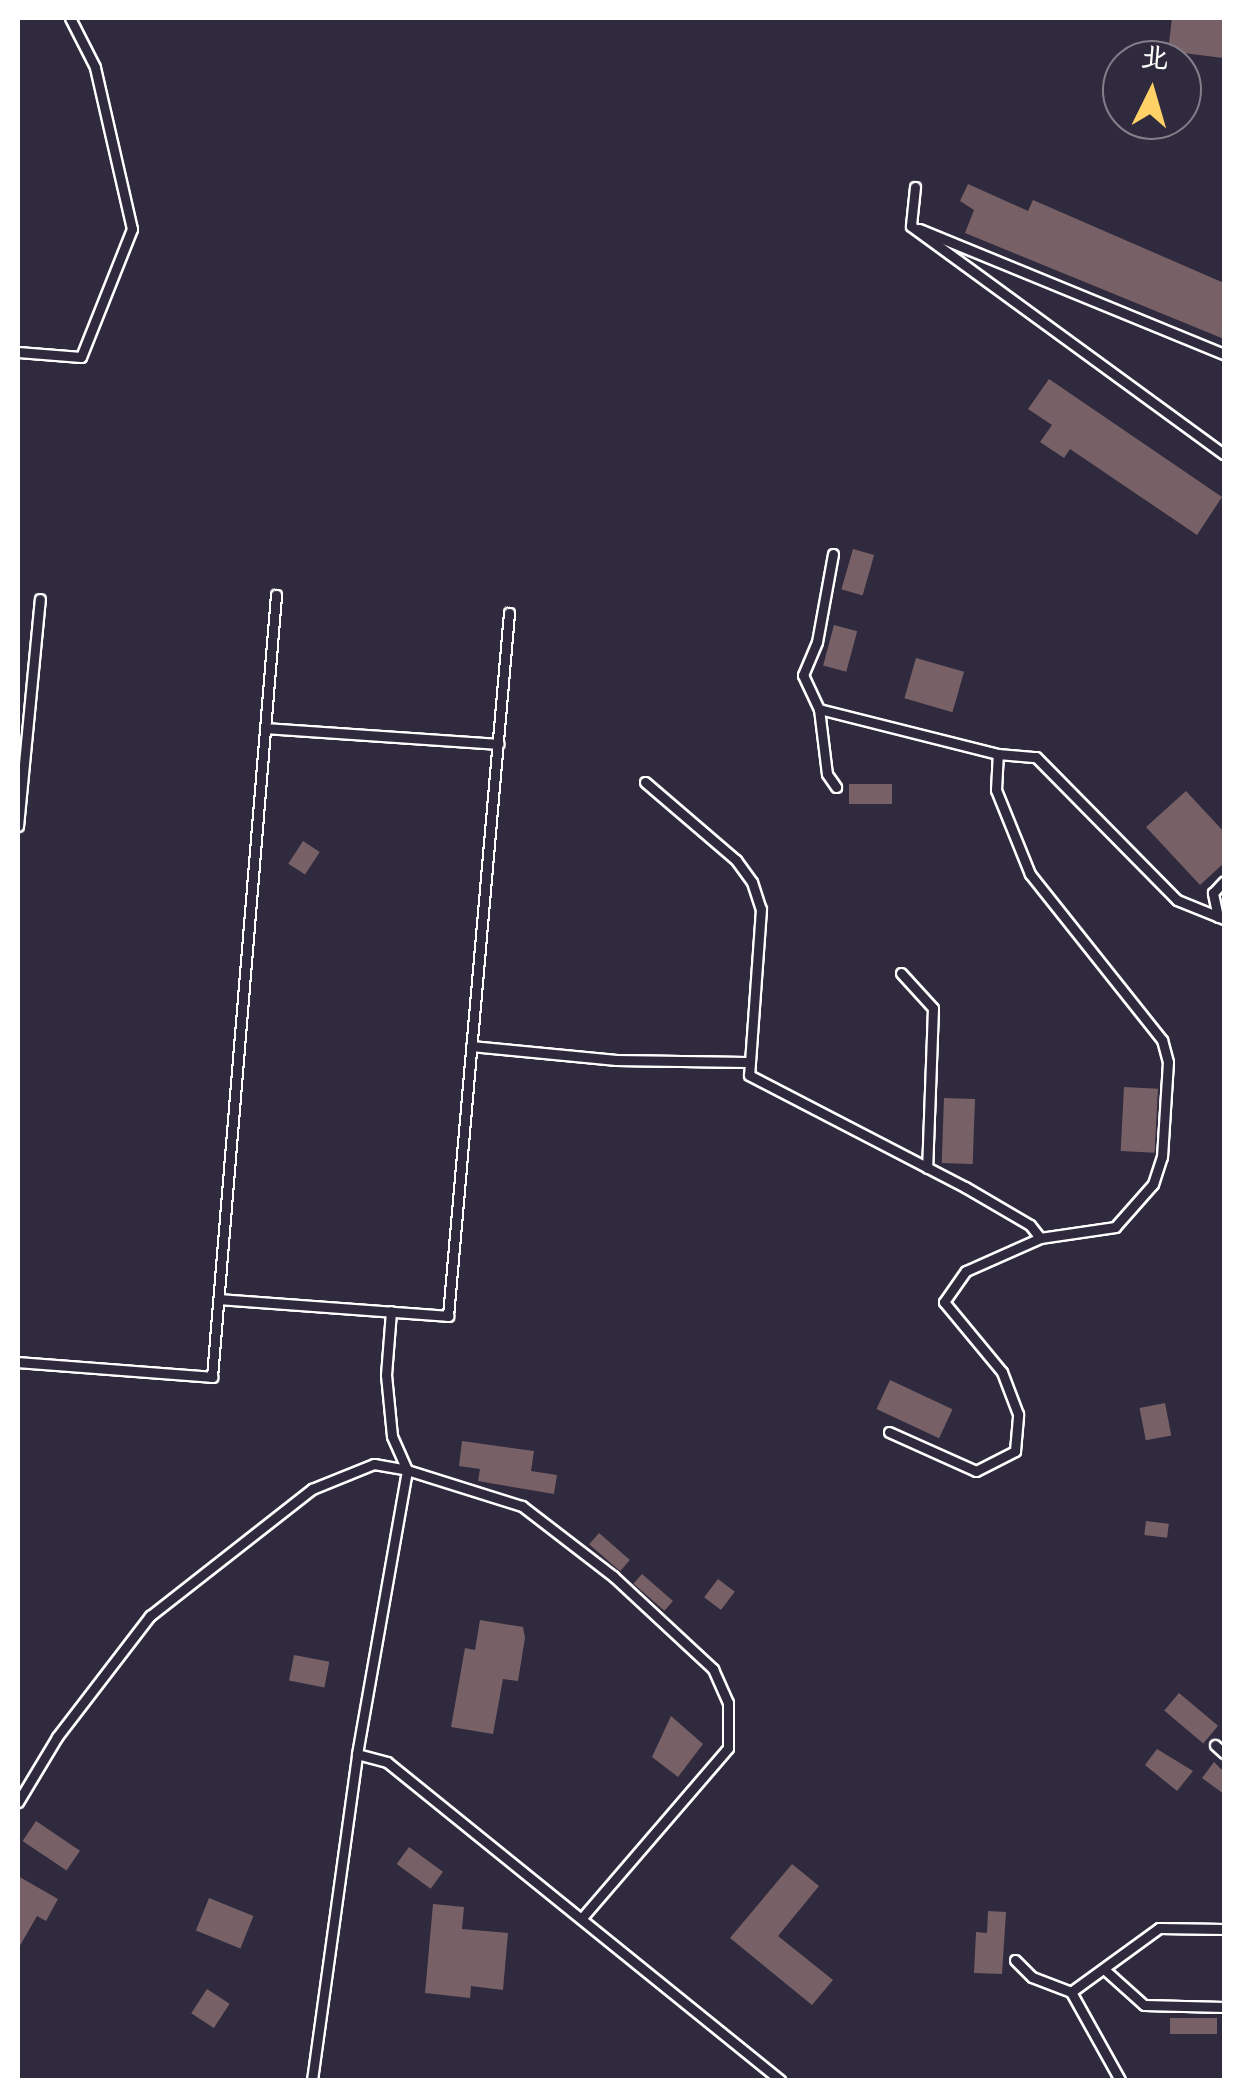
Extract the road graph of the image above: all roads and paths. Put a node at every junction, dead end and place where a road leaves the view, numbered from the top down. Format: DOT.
graph roads {
  1 [pos="70,18"];
  2 [pos="915,187"];
  3 [pos="911,226"];
  4 [pos="18,352"];
  5 [pos="1224,354"];
  6 [pos="1224,454"];
  7 [pos="832,554"];
  8 [pos="276,595"];
  9 [pos="40,599"];
  10 [pos="509,613"];
  11 [pos="819,709"];
  12 [pos="265,728"];
  13 [pos="498,744"];
  14 [pos="998,754"];
  15 [pos="644,782"];
  16 [pos="836,787"];
  17 [pos="18,826"];
  18 [pos="1224,880"];
  19 [pos="1221,918"];
  20 [pos="901,973"];
  21 [pos="471,1046"];
  22 [pos="746,1062"];
  23 [pos="928,1168"];
  24 [pos="1040,1238"];
  25 [pos="219,1298"];
  26 [pos="391,1312"];
  27 [pos="18,1362"];
  28 [pos="889,1432"];
  29 [pos="408,1470"];
  30 [pos="1215,1745"];
  31 [pos="357,1754"];
  32 [pos="1224,1754"];
  33 [pos="18,1802"];
  34 [pos="580,1919"];
  35 [pos="1224,1930"];
  36 [pos="1015,1960"];
  37 [pos="1105,1970"];
  38 [pos="1071,1992"];
  39 [pos="1224,2006"];
  40 [pos="312,2080"];
  41 [pos="780,2080"];
  42 [pos="1120,2080"];
  1 -- 4 [label="lane"];
  2 -- 3 [label="lane"];
  3 -- 5 [label="lane"];
  3 -- 6 [label="lane"];
  7 -- 11 [label="lane"];
  8 -- 12 [label="lane"];
  9 -- 17 [label="lane"];
  10 -- 13 [label="lane"];
  11 -- 14 [label="lane"];
  11 -- 16 [label="lane"];
  12 -- 13 [label="lane"];
  12 -- 25 [label="lane"];
  13 -- 21 [label="lane"];
  14 -- 19 [label="lane"];
  14 -- 24 [label="lane"];
  15 -- 22 [label="lane"];
  18 -- 19 [label="lane"];
  20 -- 23 [label="lane"];
  21 -- 22 [label="lane"];
  21 -- 26 [label="lane"];
  22 -- 23 [label="lane"];
  23 -- 24 [label="lane"];
  24 -- 28 [label="lane"];
  25 -- 26 [label="lane"];
  25 -- 27 [label="lane"];
  26 -- 29 [label="lane"];
  29 -- 31 [label="lane"];
  29 -- 33 [label="lane"];
  29 -- 34 [label="lane"];
  30 -- 32 [label="lane"];
  31 -- 34 [label="lane"];
  31 -- 40 [label="lane"];
  34 -- 41 [label="lane"];
  35 -- 37 [label="lane"];
  36 -- 38 [label="lane"];
  37 -- 38 [label="lane"];
  37 -- 39 [label="lane"];
  38 -- 42 [label="lane"];
}
